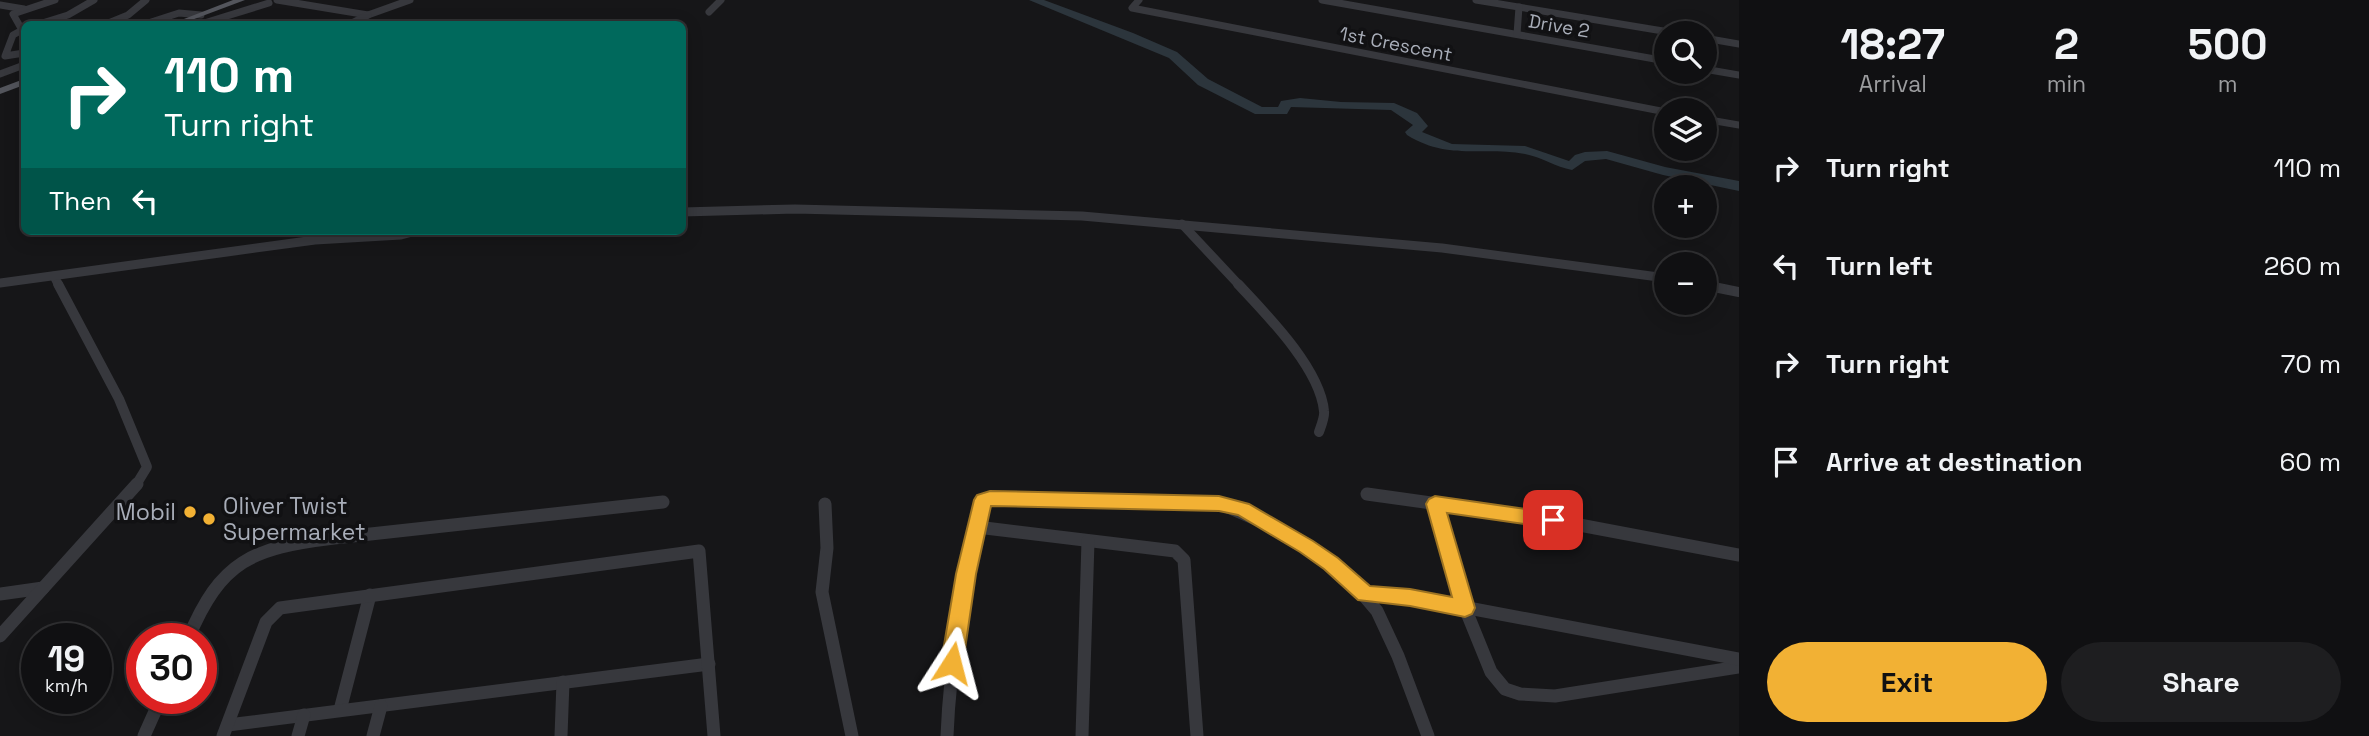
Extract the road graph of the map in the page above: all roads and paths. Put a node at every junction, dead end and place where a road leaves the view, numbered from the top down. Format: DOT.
graph roads {
  1 [pos="55,0"];
  2 [pos="94,0"];
  3 [pos="146,0"];
  4 [pos="241,0"];
  5 [pos="277,0"];
  6 [pos="410,0"];
  7 [pos="722,0"];
  8 [pos="1139,0"];
  9 [pos="1322,0"];
  10 [pos="1476,0"];
  11 [pos="266,2"];
  12 [pos="0,5"];
  13 [pos="1518,7"];
  14 [pos="26,9"];
  15 [pos="709,12"];
  16 [pos="368,15"];
  17 [pos="201,20"];
  18 [pos="48,21"];
  19 [pos="113,21"];
  20 [pos="154,21"];
  21 [pos="356,21"];
  22 [pos="21,26"];
  23 [pos="21,30"];
  24 [pos="1654,30"];
  25 [pos="1517,34"];
  26 [pos="1717,40"];
  27 [pos="1739,44"];
  28 [pos="21,54"];
  29 [pos="1654,59"];
  30 [pos="21,66"];
  31 [pos="1717,71"];
  32 [pos="0,74"];
  33 [pos="1739,75"];
  34 [pos="21,83"];
  35 [pos="0,91"];
  36 [pos="1654,110"];
  37 [pos="1717,121"];
  38 [pos="1739,125"];
  39 [pos="686,212"];
  40 [pos="1182,224"];
  41 [pos="393,235"];
  42 [pos="54,276"];
  43 [pos="1654,276"];
  44 [pos="0,283"];
  45 [pos="1717,288"];
  46 [pos="1739,292"];
  47 [pos="1319,432"];
  48 [pos="1367,494"];
  49 [pos="663,502"];
  50 [pos="1435,504"];
  51 [pos="825,505"];
  52 [pos="977,527"];
  53 [pos="1088,541"];
  54 [pos="1739,555"];
  55 [pos="43,588"];
  56 [pos="0,594"];
  57 [pos="1365,594"];
  58 [pos="370,595"];
  59 [pos="1465,608"];
  60 [pos="195,623"];
  61 [pos="0,636"];
  62 [pos="1739,659"];
  63 [pos="709,664"];
  64 [pos="1739,667"];
  65 [pos="563,682"];
  66 [pos="381,706"];
  67 [pos="341,710"];
  68 [pos="154,714"];
  69 [pos="304,715"];
  70 [pos="225,731"];
  71 [pos="144,736"];
  72 [pos="298,736"];
  73 [pos="373,736"];
  74 [pos="561,736"];
  75 [pos="714,736"];
  76 [pos="852,736"];
  77 [pos="947,736"];
  78 [pos="1082,736"];
  79 [pos="1197,736"];
  80 [pos="1428,736"];
  1 -- 14 [label="street"];
  2 -- 18 [label="street"];
  3 -- 19 [label="street"];
  4 -- 17 [label="main road"];
  5 -- 11 [label="street"];
  5 -- 16 [label="street"];
  6 -- 16 [label="street"];
  7 -- 15 [label="street"];
  8 -- 36 [label="street, 1st Crescent"];
  9 -- 25 [label="street, Drive 2"];
  10 -- 13 [label="street"];
  11 -- 17 [label="street"];
  12 -- 14 [label="street"];
  13 -- 24 [label="street"];
  13 -- 25 [label="street"];
  14 -- 22 [label="street"];
  16 -- 21 [label="street"];
  17 -- 20 [label="street"];
  23 -- 28 [label="street"];
  25 -- 29 [label="street, Drive 2"];
  26 -- 27 [label="street"];
  30 -- 32 [label="street"];
  31 -- 33 [label="street"];
  34 -- 35 [label="main road"];
  37 -- 38 [label="street"];
  39 -- 40 [label="street"];
  40 -- 43 [label="street"];
  40 -- 47 [label="street"];
  41 -- 42 [label="street"];
  42 -- 44 [label="street"];
  42 -- 55 [label="street"];
  45 -- 46 [label="street"];
  48 -- 50 [label="street"];
  49 -- 60 [label="street"];
  50 -- 54 [label="street"];
  50 -- 59 [label="street"];
  51 -- 76 [label="street"];
  52 -- 53 [label="street"];
  52 -- 57 [label="street"];
  52 -- 77 [label="street"];
  53 -- 78 [label="street"];
  53 -- 79 [label="street"];
  55 -- 56 [label="street"];
  55 -- 61 [label="street"];
  57 -- 59 [label="street"];
  57 -- 80 [label="street"];
  58 -- 63 [label="street"];
  58 -- 67 [label="street"];
  58 -- 70 [label="street"];
  59 -- 62 [label="street"];
  59 -- 64 [label="street"];
  63 -- 65 [label="street"];
  63 -- 75 [label="street"];
  65 -- 66 [label="street"];
  65 -- 74 [label="street"];
  66 -- 67 [label="street"];
  66 -- 73 [label="street"];
  67 -- 69 [label="street"];
  68 -- 71 [label="street"];
  69 -- 70 [label="street"];
  69 -- 72 [label="street"];
}
